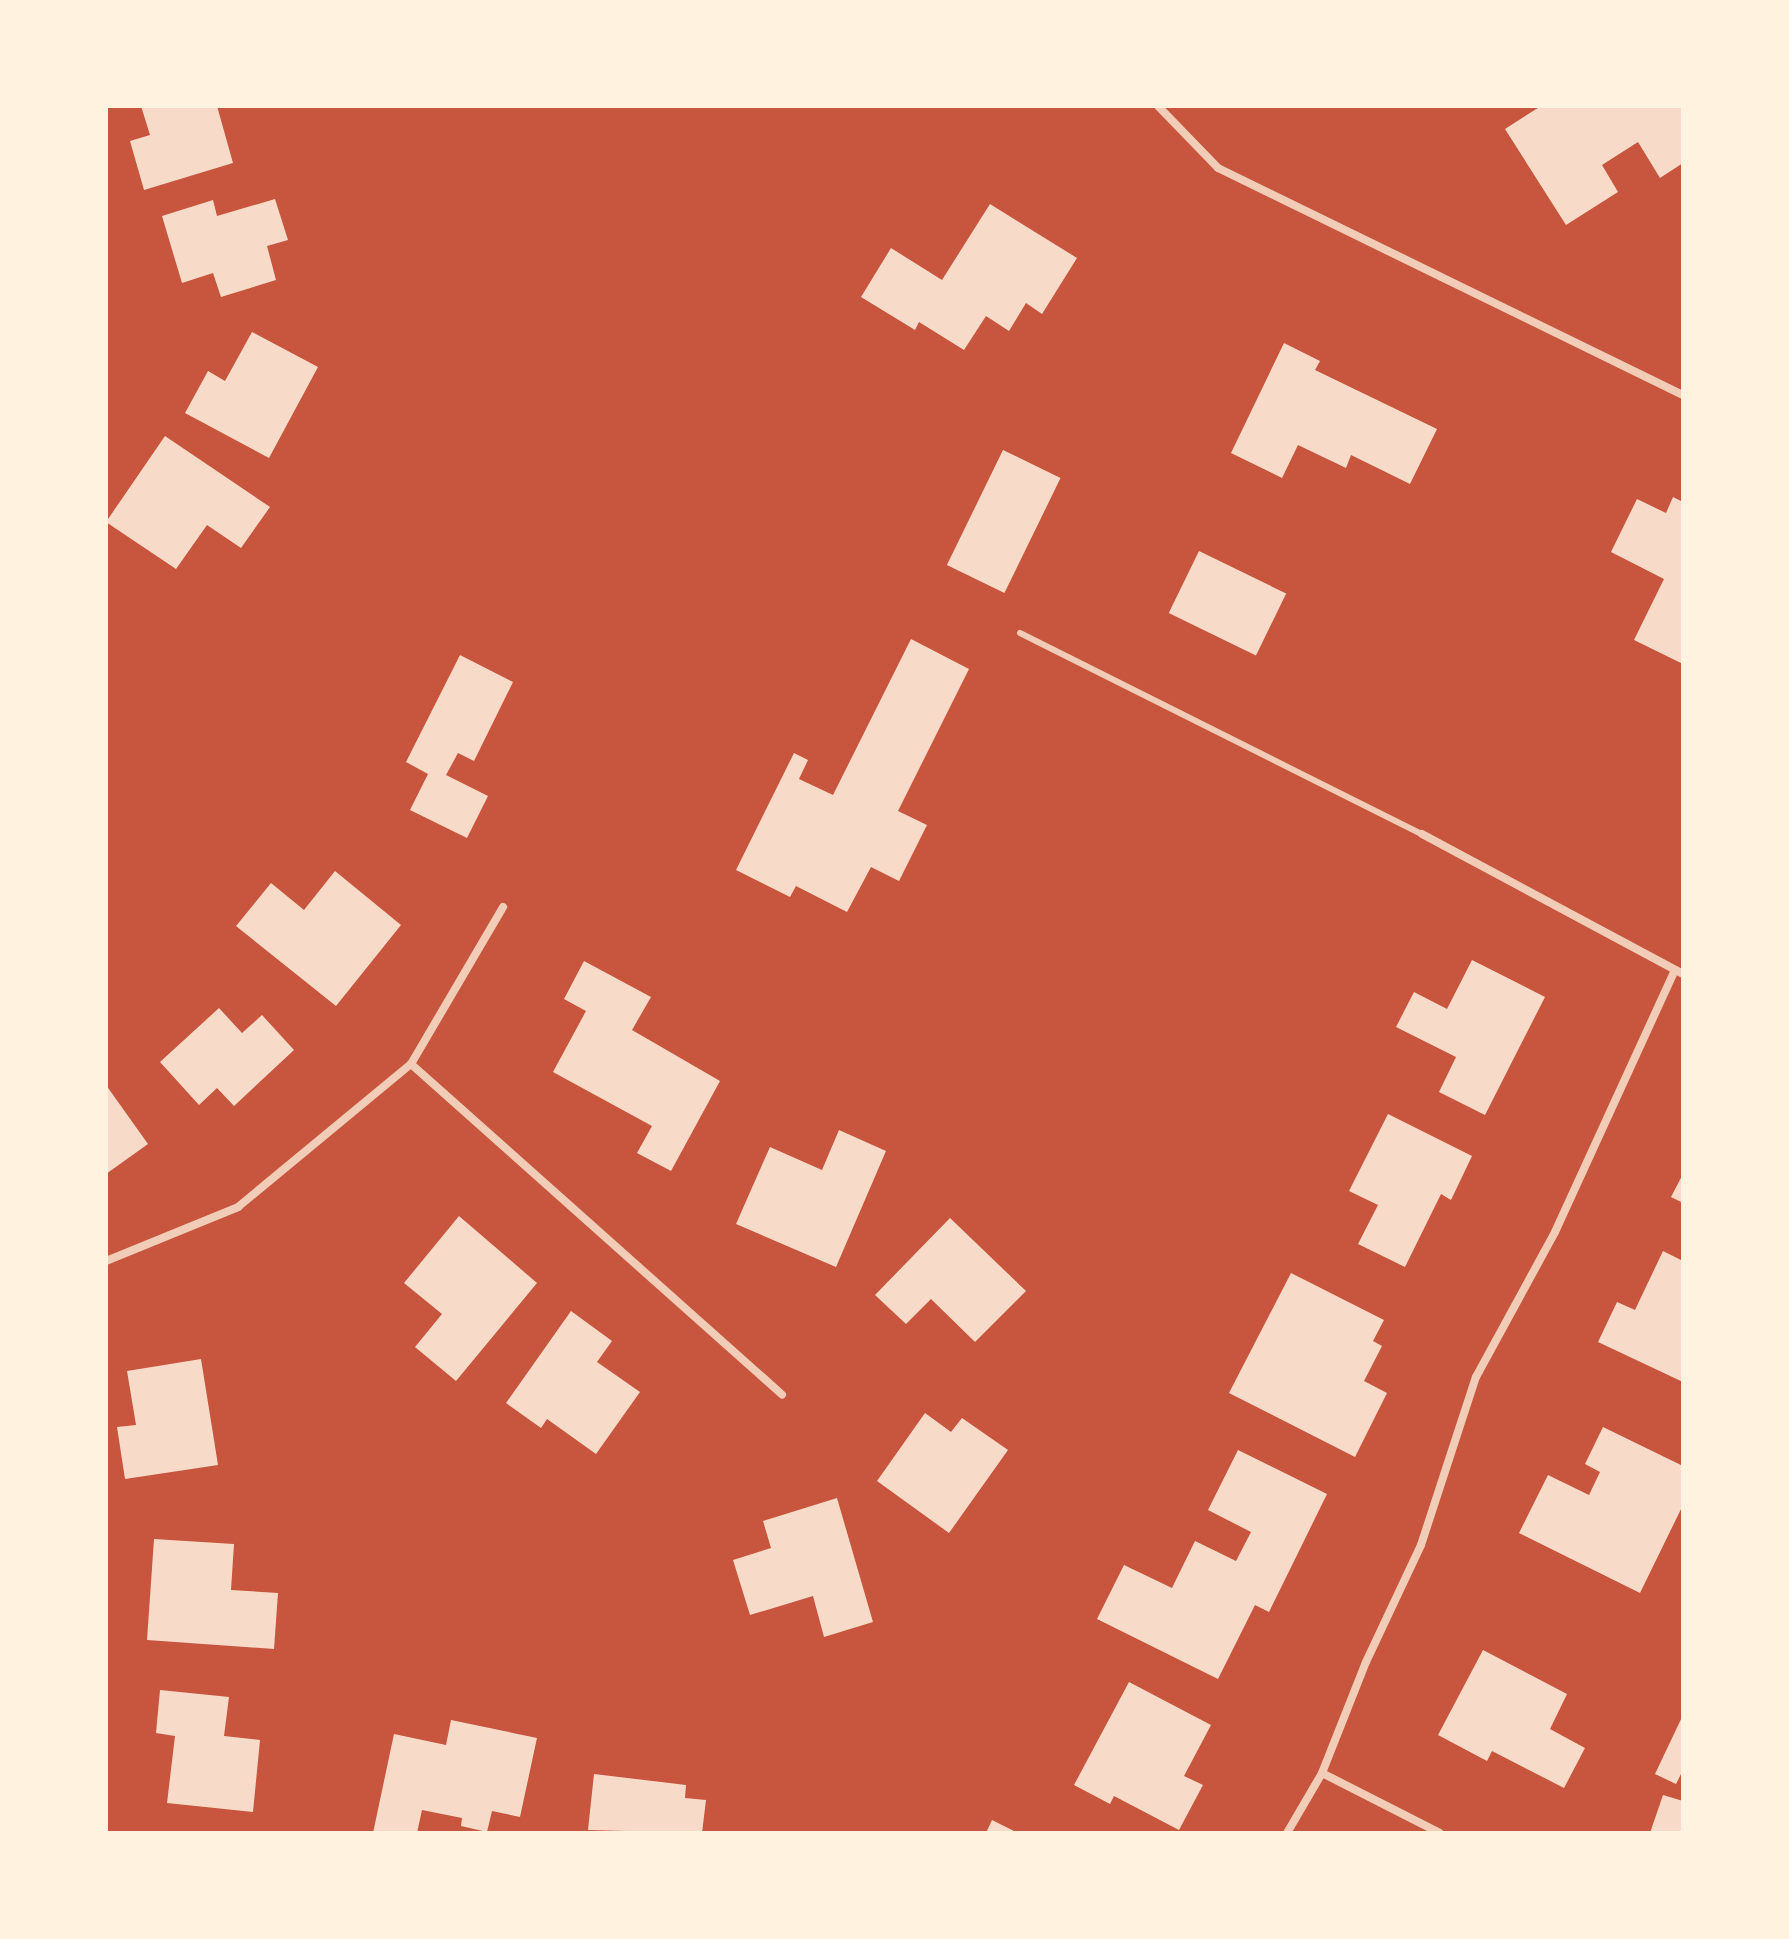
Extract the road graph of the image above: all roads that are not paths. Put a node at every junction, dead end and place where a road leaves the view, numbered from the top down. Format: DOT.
graph roads {
  1 [pos="1158,106"];
  2 [pos="1683,395"];
  3 [pos="1020,633"];
  4 [pos="1422,834"];
  5 [pos="503,907"];
  6 [pos="1679,972"];
  7 [pos="411,1064"];
  8 [pos="106,1261"];
  9 [pos="782,1394"];
  10 [pos="1322,1773"];
  11 [pos="1287,1833"];
  12 [pos="1440,1833"];
  1 -- 2 [label="street"];
  3 -- 4 [label="lane"];
  4 -- 6 [label="street"];
  5 -- 7 [label="street"];
  6 -- 10 [label="street"];
  7 -- 8 [label="street"];
  7 -- 9 [label="street"];
  10 -- 11 [label="street"];
  10 -- 12 [label="street"];
}
